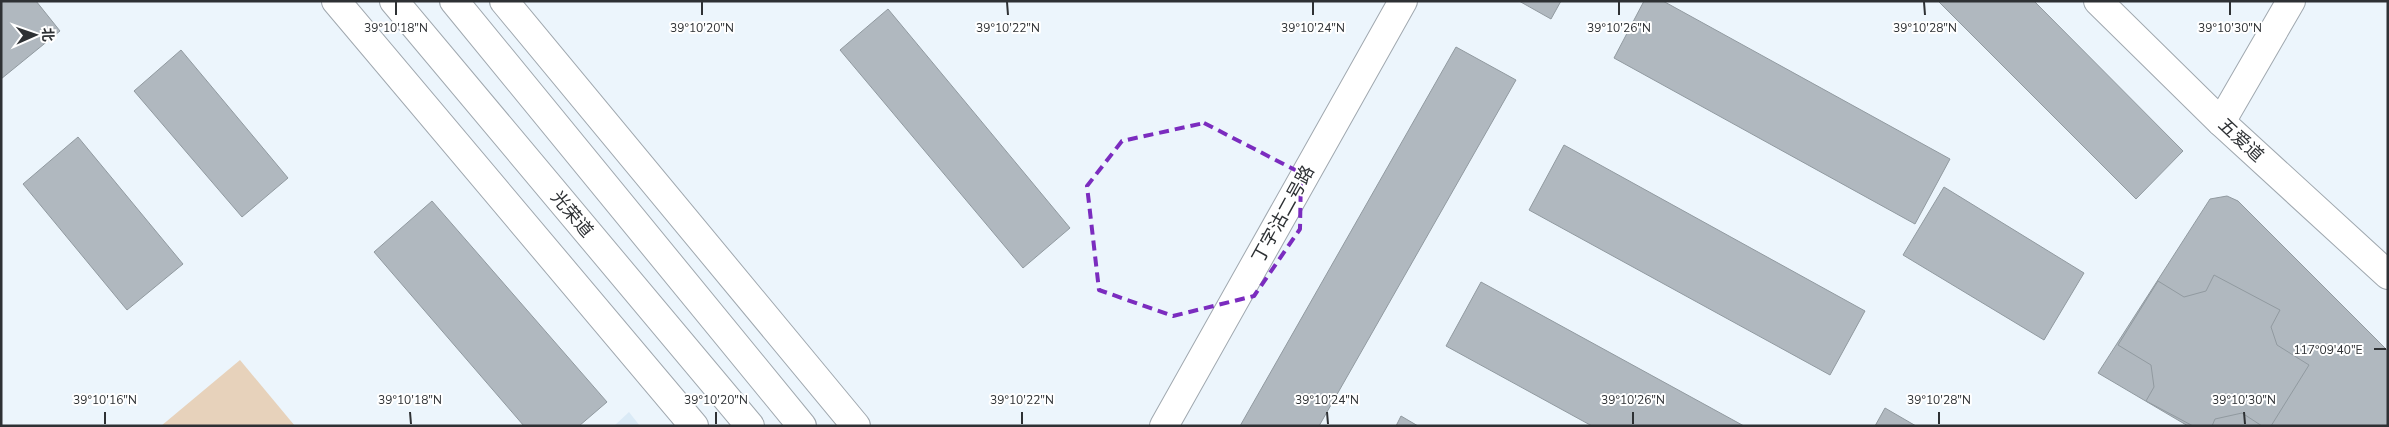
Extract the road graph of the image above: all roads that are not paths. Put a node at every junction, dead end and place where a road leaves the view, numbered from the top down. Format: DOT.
graph roads {
  1 [pos="336,1"];
  2 [pos="394,1"];
  3 [pos="454,1"];
  4 [pos="504,1"];
  5 [pos="1403,1"];
  6 [pos="2098,1"];
  7 [pos="2291,1"];
  8 [pos="2221,122"];
  9 [pos="2388,275"];
  10 [pos="694,426"];
  11 [pos="750,426"];
  12 [pos="802,426"];
  13 [pos="856,426"];
  14 [pos="1164,426"];
  1 -- 10 [label="main road"];
  2 -- 11 [label="main road, 光荣道"];
  3 -- 12 [label="main road"];
  4 -- 13 [label="main road"];
  5 -- 14 [label="main road, 丁字沽二号路"];
  6 -- 8 [label="main road, 五爱道"];
  7 -- 8 [label="main road"];
  8 -- 9 [label="main road, 五爱道"];
}
